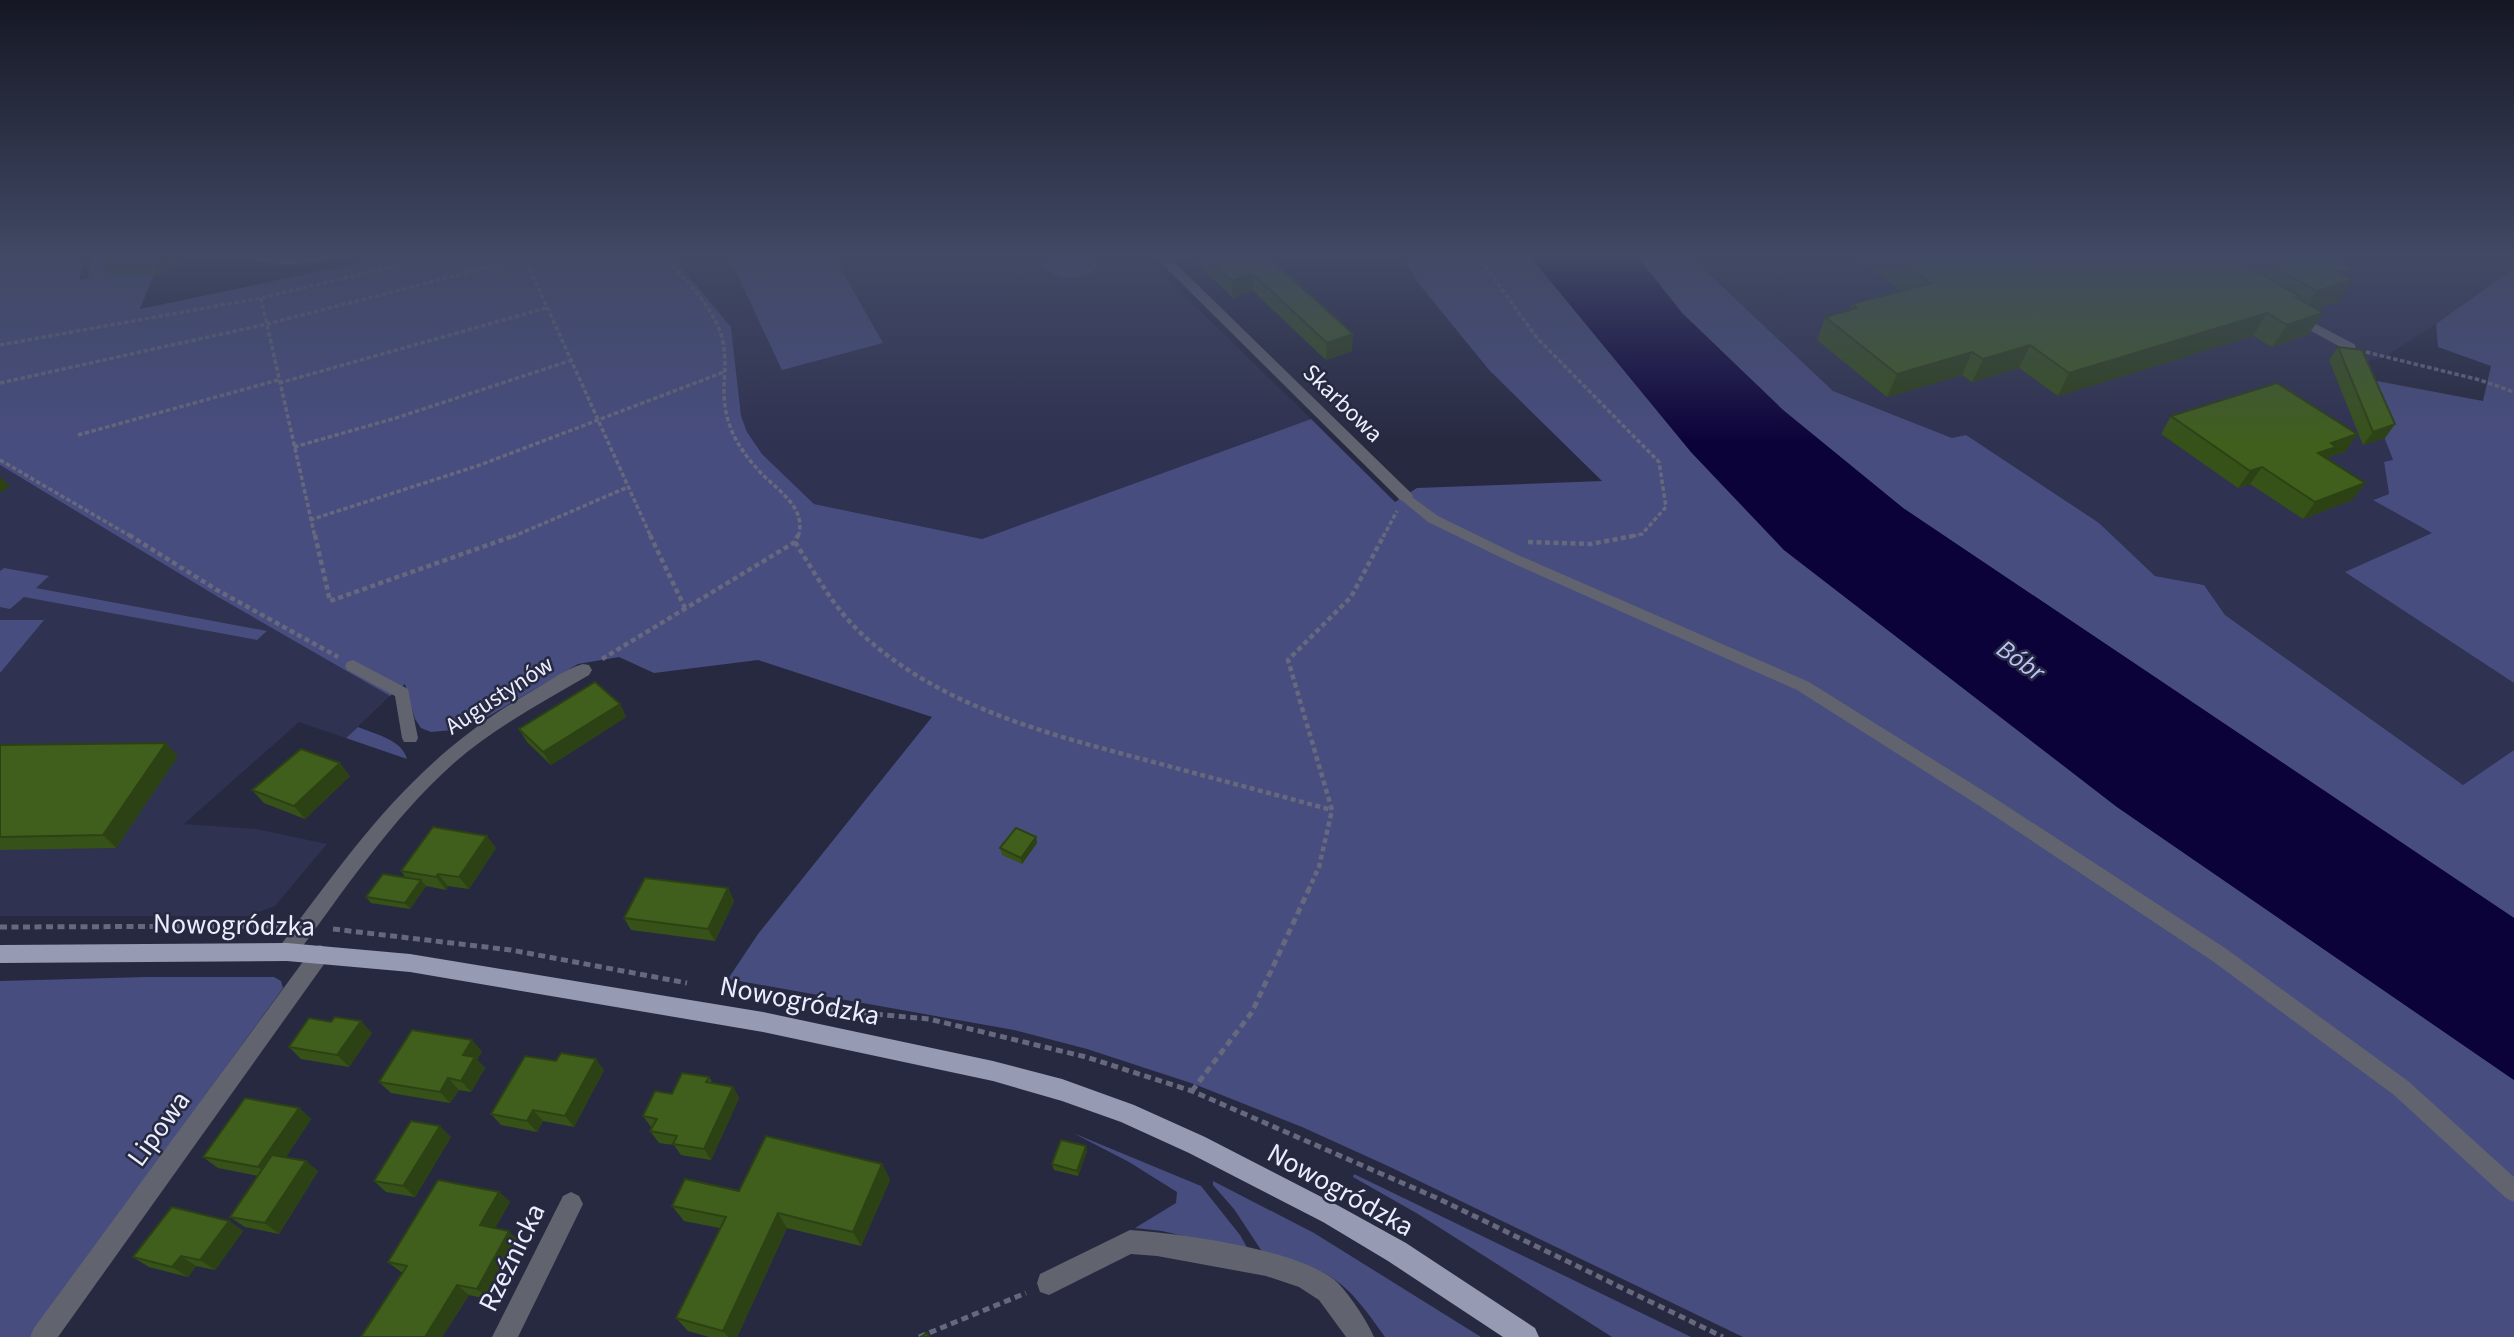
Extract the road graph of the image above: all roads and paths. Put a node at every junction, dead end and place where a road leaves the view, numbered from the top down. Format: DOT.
graph roads {
  1 [pos="153,317"];
  2 [pos="265,317"];
  3 [pos="292,317"];
  4 [pos="512,317"];
  5 [pos="550,317"];
  6 [pos="711,317"];
  7 [pos="1223,317"];
  8 [pos="1522,317"];
  9 [pos="2296,317"];
  10 [pos="267,324"];
  11 [pos="0,345"];
  12 [pos="2350,348"];
  13 [pos="569,361"];
  14 [pos="724,372"];
  15 [pos="279,381"];
  16 [pos="0,383"];
  17 [pos="2514,391"];
  18 [pos="597,420"];
  19 [pos="78,435"];
  20 [pos="294,447"];
  21 [pos="0,460"];
  22 [pos="628,487"];
  23 [pos="1405,496"];
  24 [pos="310,520"];
  25 [pos="1478,541"];
  26 [pos="795,542"];
  27 [pos="685,608"];
  28 [pos="354,666"];
  29 [pos="583,670"];
  30 [pos="410,738"];
  31 [pos="1332,810"];
  32 [pos="287,952"];
  33 [pos="0,954"];
  34 [pos="320,954"];
  35 [pos="1192,1091"];
  36 [pos="2514,1191"];
  37 [pos="571,1204"];
  38 [pos="1049,1283"];
  39 [pos="43,1337"];
  40 [pos="505,1337"];
  41 [pos="919,1337"];
  42 [pos="1361,1337"];
  43 [pos="1525,1337"];
  1 -- 11 [label="path"];
  2 -- 10 [label="path"];
  3 -- 10 [label="path"];
  4 -- 15 [label="path"];
  5 -- 13 [label="path"];
  6 -- 14 [label="path"];
  7 -- 23 [label="street, Skarbowa"];
  8 -- 25 [label="path"];
  9 -- 12 [label="lane"];
  10 -- 15 [label="path"];
  10 -- 16 [label="path"];
  12 -- 17 [label="path"];
  13 -- 18 [label="path"];
  13 -- 20 [label="path"];
  14 -- 18 [label="path"];
  14 -- 26 [label="path"];
  15 -- 19 [label="path"];
  15 -- 20 [label="path"];
  18 -- 22 [label="path"];
  18 -- 24 [label="path"];
  20 -- 24 [label="path"];
  21 -- 28 [label="path"];
  22 -- 24 [label="path"];
  22 -- 27 [label="path"];
  23 -- 25 [label="lane"];
  23 -- 31 [label="path"];
  25 -- 36 [label="lane"];
  26 -- 27 [label="path, Augustynów"];
  26 -- 31 [label="path"];
  27 -- 29 [label="path, Augustynów"];
  28 -- 30 [label="lane"];
  29 -- 32 [label="street, Augustynów"];
  31 -- 35 [label="path"];
  32 -- 33 [label="main road, Nowogródzka"];
  32 -- 34 [label="main road, Nowogródzka"];
  34 -- 39 [label="street, Lipowa"];
  34 -- 43 [label="main road, Nowogródzka"];
  37 -- 40 [label="street, Rzeźnicka"];
  38 -- 41 [label="path"];
  38 -- 42 [label="street"];
}
